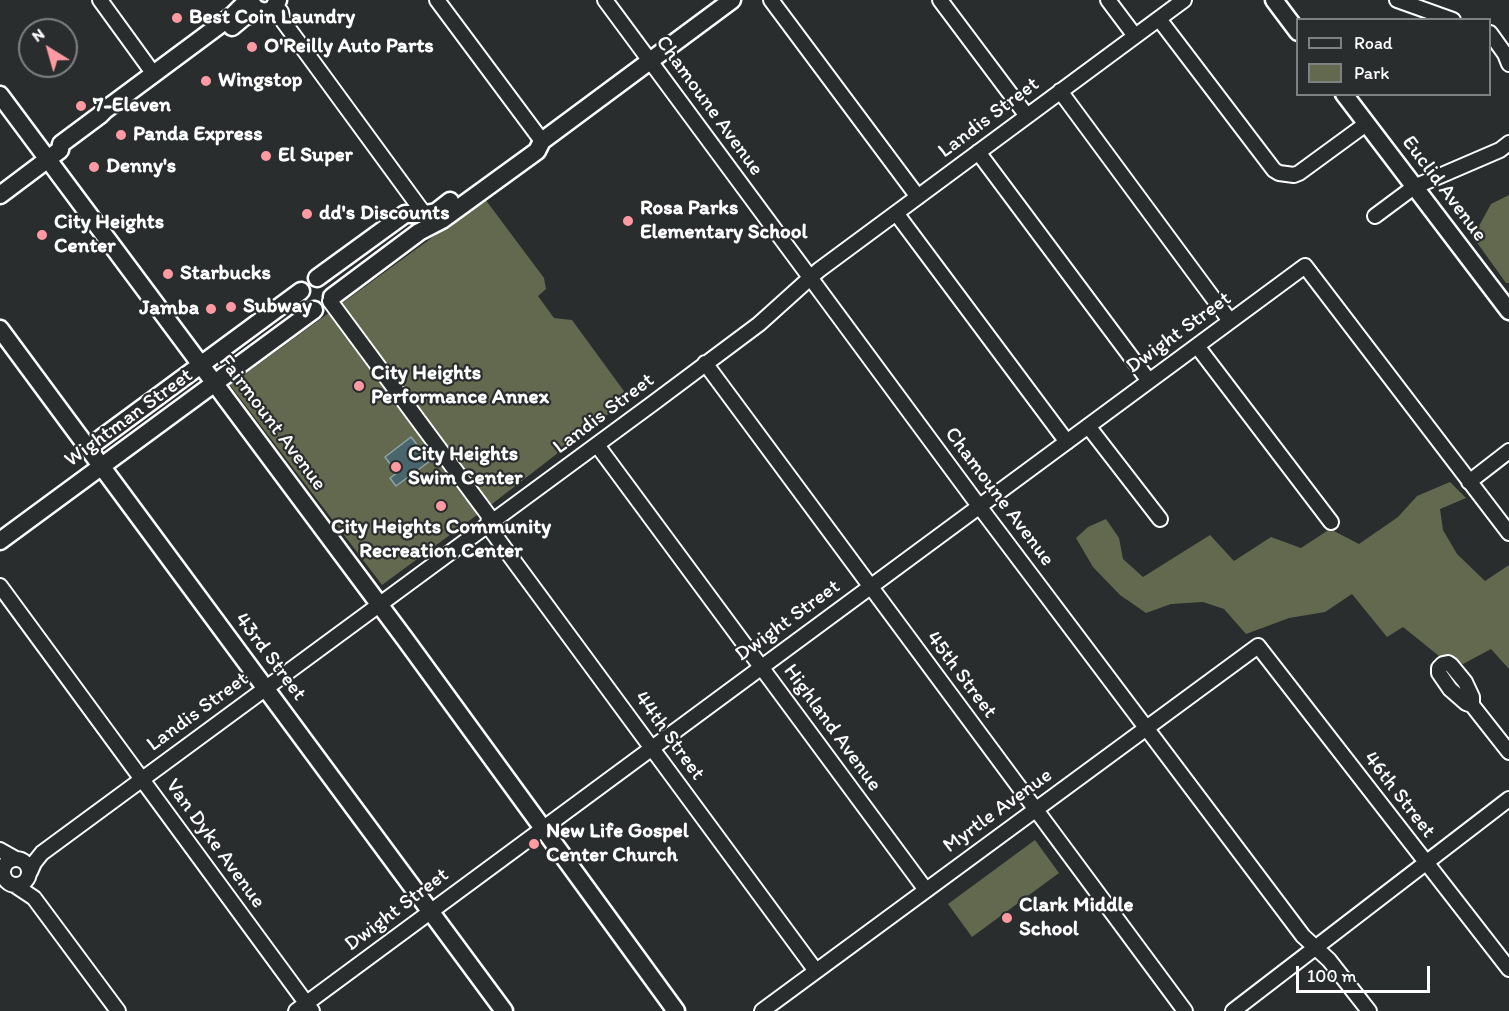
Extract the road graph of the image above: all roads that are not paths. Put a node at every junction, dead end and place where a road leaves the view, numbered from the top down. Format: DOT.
graph roads {
  1 [pos="100,0"];
  2 [pos="437,0"];
  3 [pos="605,0"];
  4 [pos="732,0"];
  5 [pos="771,0"];
  6 [pos="940,0"];
  7 [pos="1108,0"];
  8 [pos="1184,0"];
  9 [pos="1274,0"];
  10 [pos="1397,0"];
  11 [pos="269,6"];
  12 [pos="1159,18"];
  13 [pos="1448,18"];
  14 [pos="1296,29"];
  15 [pos="1491,34"];
  16 [pos="1135,36"];
  17 [pos="650,61"];
  18 [pos="1509,64"];
  19 [pos="157,77"];
  20 [pos="1060,91"];
  21 [pos="0,95"];
  22 [pos="1345,96"];
  23 [pos="1027,116"];
  24 [pos="1366,124"];
  25 [pos="542,141"];
  26 [pos="1509,143"];
  27 [pos="978,152"];
  28 [pos="54,155"];
  29 [pos="1414,187"];
  30 [pos="0,195"];
  31 [pos="918,197"];
  32 [pos="896,213"];
  33 [pos="1375,216"];
  34 [pos="429,220"];
  35 [pos="317,278"];
  36 [pos="810,278"];
  37 [pos="300,291"];
  38 [pos="331,299"];
  39 [pos="314,310"];
  40 [pos="1509,311"];
  41 [pos="1230,321"];
  42 [pos="0,329"];
  43 [pos="1197,346"];
  44 [pos="705,363"];
  45 [pos="201,365"];
  46 [pos="1149,381"];
  47 [pos="214,383"];
  48 [pos="1088,426"];
  49 [pos="1067,441"];
  50 [pos="597,446"];
  51 [pos="88,448"];
  52 [pos="1509,451"];
  53 [pos="101,466"];
  54 [pos="1469,482"];
  55 [pos="979,506"];
  56 [pos="1160,519"];
  57 [pos="1331,522"];
  58 [pos="488,526"];
  59 [pos="1509,533"];
  60 [pos="0,541"];
  61 [pos="0,586"];
  62 [pos="870,587"];
  63 [pos="380,606"];
  64 [pos="1258,646"];
  65 [pos="761,667"];
  66 [pos="265,688"];
  67 [pos="1472,705"];
  68 [pos="1147,727"];
  69 [pos="652,748"];
  70 [pos="1509,752"];
  71 [pos="142,780"];
  72 [pos="1509,799"];
  73 [pos="1035,810"];
  74 [pos="543,828"];
  75 [pos="0,852"];
  76 [pos="42,853"];
  77 [pos="18,859"];
  78 [pos="1426,864"];
  79 [pos="30,874"];
  80 [pos="6,879"];
  81 [pos="926,890"];
  82 [pos="34,898"];
  83 [pos="430,912"];
  84 [pos="1317,947"];
  85 [pos="1509,969"];
  86 [pos="816,971"];
  87 [pos="305,1008"];
  88 [pos="118,1011"];
  89 [pos="504,1011"];
  90 [pos="676,1011"];
  91 [pos="762,1011"];
  92 [pos="1185,1011"];
  93 [pos="1233,1011"];
  94 [pos="1369,1011"];
  1 -- 19 [label="street"];
  2 -- 25 [label="street"];
  3 -- 17 [label="street, Chamoune Avenue"];
  4 -- 17 [label="main road, Wightman Street"];
  5 -- 31 [label="street"];
  6 -- 23 [label="street"];
  7 -- 16 [label="street"];
  8 -- 12 [label="street, Landis Street"];
  9 -- 14 [label="main road"];
  10 -- 13 [label="street"];
  11 -- 19 [label="main road"];
  11 -- 19 [label="main road"];
  11 -- 34 [label="street"];
  12 -- 16 [label="street, Landis Street"];
  12 -- 24 [label="street"];
  15 -- 18 [label="street"];
  16 -- 20 [label="street, Landis Street"];
  17 -- 25 [label="main road, Wightman Street"];
  17 -- 36 [label="street, Chamoune Avenue"];
  19 -- 28 [label="main road"];
  20 -- 23 [label="street, Landis Street"];
  20 -- 41 [label="street"];
  21 -- 28 [label="main road, Fairmount Avenue"];
  22 -- 24 [label="main road, Euclid Avenue"];
  23 -- 27 [label="street, Landis Street"];
  24 -- 29 [label="main road, Euclid Avenue"];
  25 -- 34 [label="main road, Wightman Street"];
  26 -- 29 [label="street"];
  27 -- 31 [label="street, Landis Street"];
  27 -- 46 [label="street"];
  28 -- 30 [label="main road"];
  28 -- 45 [label="main road, Fairmount Avenue"];
  29 -- 33 [label="street"];
  29 -- 40 [label="main road, Euclid Avenue"];
  31 -- 32 [label="street, Landis Street"];
  32 -- 36 [label="street, Landis Street"];
  32 -- 49 [label="street"];
  34 -- 35 [label="main road, Wightman Street"];
  34 -- 38 [label="main road, Wightman Street"];
  35 -- 37 [label="main road, Wightman Street"];
  35 -- 38 [label="main road"];
  36 -- 44 [label="street, Landis Street"];
  36 -- 55 [label="street, Chamoune Avenue"];
  37 -- 39 [label="main road"];
  37 -- 45 [label="main road, Wightman Street"];
  38 -- 39 [label="main road, Wightman Street"];
  38 -- 58 [label="street, 44th Street"];
  39 -- 47 [label="main road, Wightman Street"];
  41 -- 43 [label="street, Dwight Street"];
  41 -- 54 [label="street, Dwight Street"];
  42 -- 51 [label="main road, 43rd Street"];
  43 -- 46 [label="street, Dwight Street"];
  43 -- 57 [label="street"];
  44 -- 50 [label="street, Landis Street"];
  44 -- 62 [label="street, 45th Street"];
  45 -- 47 [label="main road, Fairmount Avenue"];
  45 -- 51 [label="main road, Wightman Street"];
  46 -- 48 [label="street, Dwight Street"];
  47 -- 53 [label="main road, Wightman Street"];
  47 -- 63 [label="main road, Fairmount Avenue"];
  48 -- 49 [label="street, Dwight Street"];
  48 -- 56 [label="street"];
  49 -- 55 [label="street, Dwight Street"];
  50 -- 58 [label="street, Landis Street"];
  50 -- 65 [label="street, Highland Avenue"];
  51 -- 53 [label="main road, 43rd Street"];
  52 -- 54 [label="street"];
  53 -- 60 [label="main road, Wightman Street"];
  53 -- 66 [label="main road, 43rd Street"];
  54 -- 59 [label="street"];
  55 -- 62 [label="street, Dwight Street"];
  55 -- 68 [label="street, Chamoune Avenue"];
  58 -- 63 [label="street, Landis Street"];
  58 -- 69 [label="street, 44th Street"];
  61 -- 71 [label="street, Van Dyke Avenue"];
  62 -- 65 [label="street, Dwight Street"];
  62 -- 73 [label="street, 45th Street"];
  63 -- 66 [label="street, Landis Street"];
  63 -- 74 [label="main road, Fairmount Avenue"];
  64 -- 68 [label="street, Myrtle Avenue"];
  64 -- 78 [label="street, 46th Street"];
  65 -- 69 [label="street, Dwight Street"];
  65 -- 81 [label="street, Highland Avenue"];
  66 -- 71 [label="street, Landis Street"];
  66 -- 83 [label="main road, 43rd Street"];
  67 -- 70 [label="street"];
  68 -- 73 [label="street, Myrtle Avenue"];
  68 -- 84 [label="street, Chamoune Avenue"];
  69 -- 74 [label="street, Dwight Street"];
  69 -- 86 [label="street, 44th Street"];
  71 -- 76 [label="street, Landis Street"];
  71 -- 87 [label="street, Van Dyke Avenue"];
  72 -- 78 [label="street"];
  73 -- 81 [label="street, Myrtle Avenue"];
  73 -- 92 [label="street, 45th Street"];
  74 -- 83 [label="street, Dwight Street"];
  74 -- 90 [label="main road, Fairmount Avenue"];
  75 -- 77 [label="street"];
  75 -- 80 [label="street"];
  76 -- 77 [label="street, Landis Street"];
  76 -- 79 [label="street, Landis Street"];
  77 -- 79 [label="street"];
  77 -- 80 [label="street"];
  78 -- 84 [label="street"];
  78 -- 85 [label="street, 46th Street"];
  79 -- 80 [label="street"];
  79 -- 82 [label="street"];
  80 -- 82 [label="street"];
  81 -- 86 [label="street, Myrtle Avenue"];
  82 -- 88 [label="street"];
  83 -- 87 [label="street, Dwight Street"];
  83 -- 89 [label="main road, 43rd Street"];
  84 -- 93 [label="street"];
  84 -- 94 [label="street, Chamoune Avenue"];
  86 -- 91 [label="street, Myrtle Avenue"];
}
